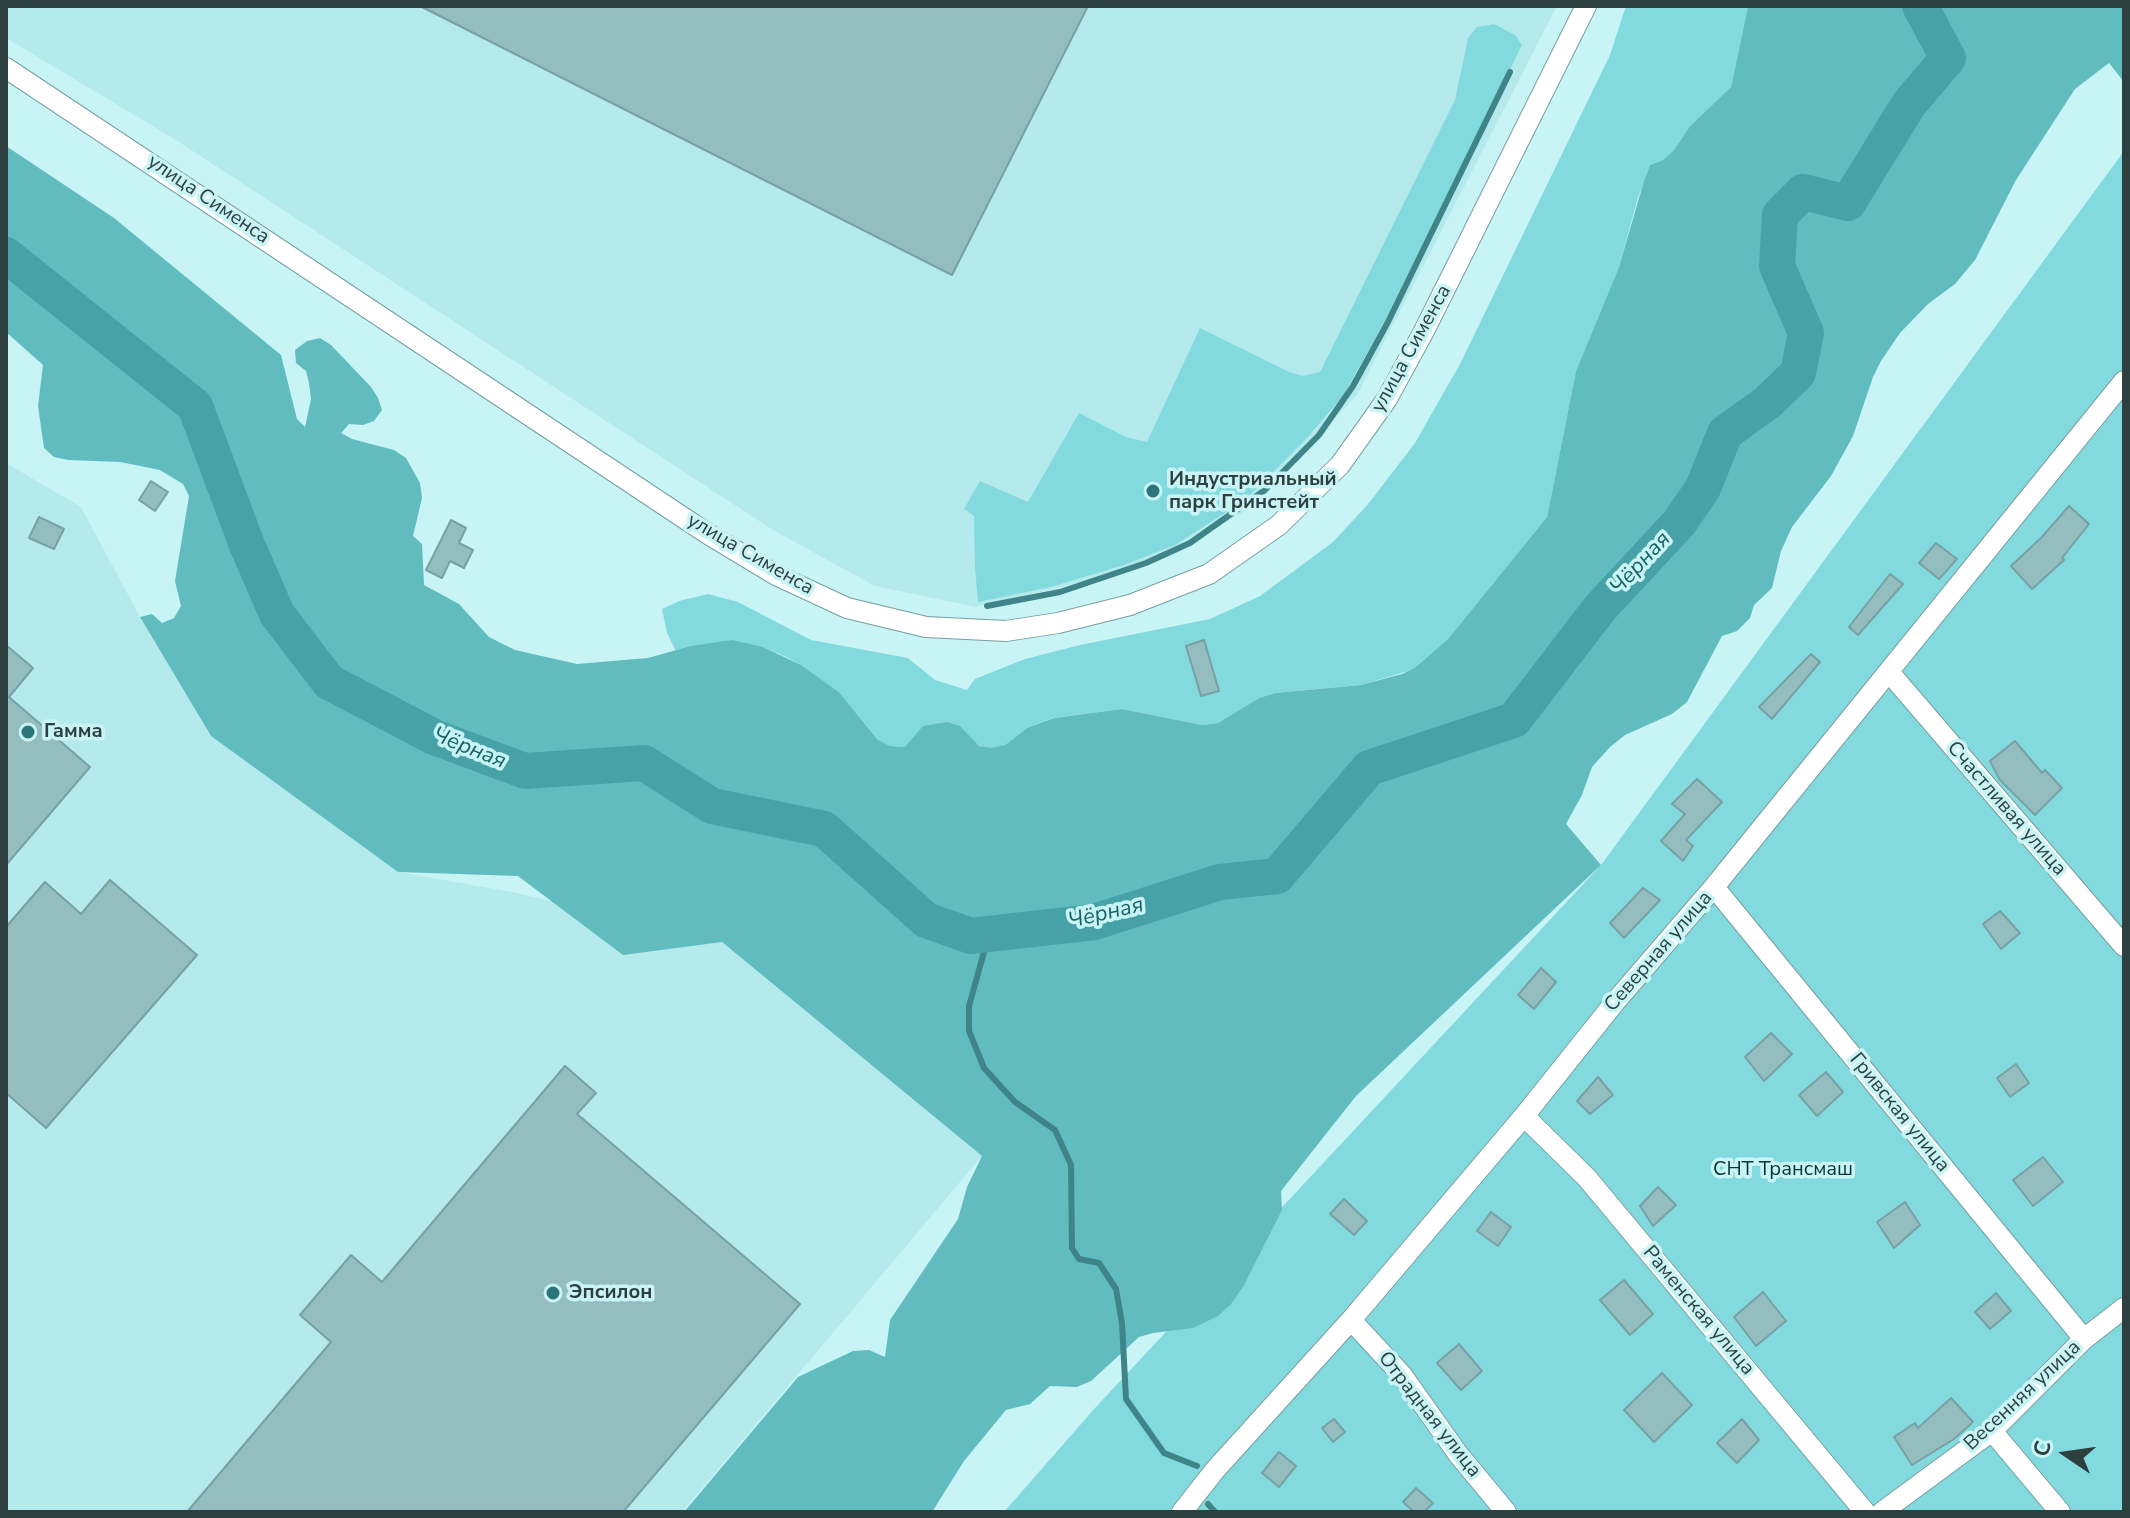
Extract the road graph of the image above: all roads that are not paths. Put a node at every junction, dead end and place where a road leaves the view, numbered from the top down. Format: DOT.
graph roads {
  1 [pos="1586,6"];
  2 [pos="6,68"];
  3 [pos="2124,381"];
  4 [pos="1889,672"];
  5 [pos="1714,887"];
  6 [pos="2124,946"];
  7 [pos="1524,1116"];
  8 [pos="2124,1308"];
  9 [pos="1351,1320"];
  10 [pos="2084,1339"];
  11 [pos="1992,1431"];
  12 [pos="1182,1512"];
  13 [pos="1506,1512"];
  14 [pos="1865,1512"];
  15 [pos="1882,1512"];
  16 [pos="2060,1512"];
  1 -- 2 [label="street, улица Сименса"];
  3 -- 4 [label="street, Северная улица"];
  4 -- 5 [label="street, Северная улица"];
  4 -- 6 [label="street, Счастливая улица"];
  5 -- 7 [label="street, Северная улица"];
  5 -- 10 [label="street, Гривская улица"];
  7 -- 9 [label="street, Северная улица"];
  7 -- 14 [label="street, Раменская улица"];
  8 -- 10 [label="street, Весенняя улица"];
  9 -- 12 [label="street, Северная улица"];
  9 -- 13 [label="street, Отрадная улица"];
  10 -- 11 [label="street, Весенняя улица"];
  11 -- 15 [label="street, Весенняя улица"];
  11 -- 16 [label="street"];
}
